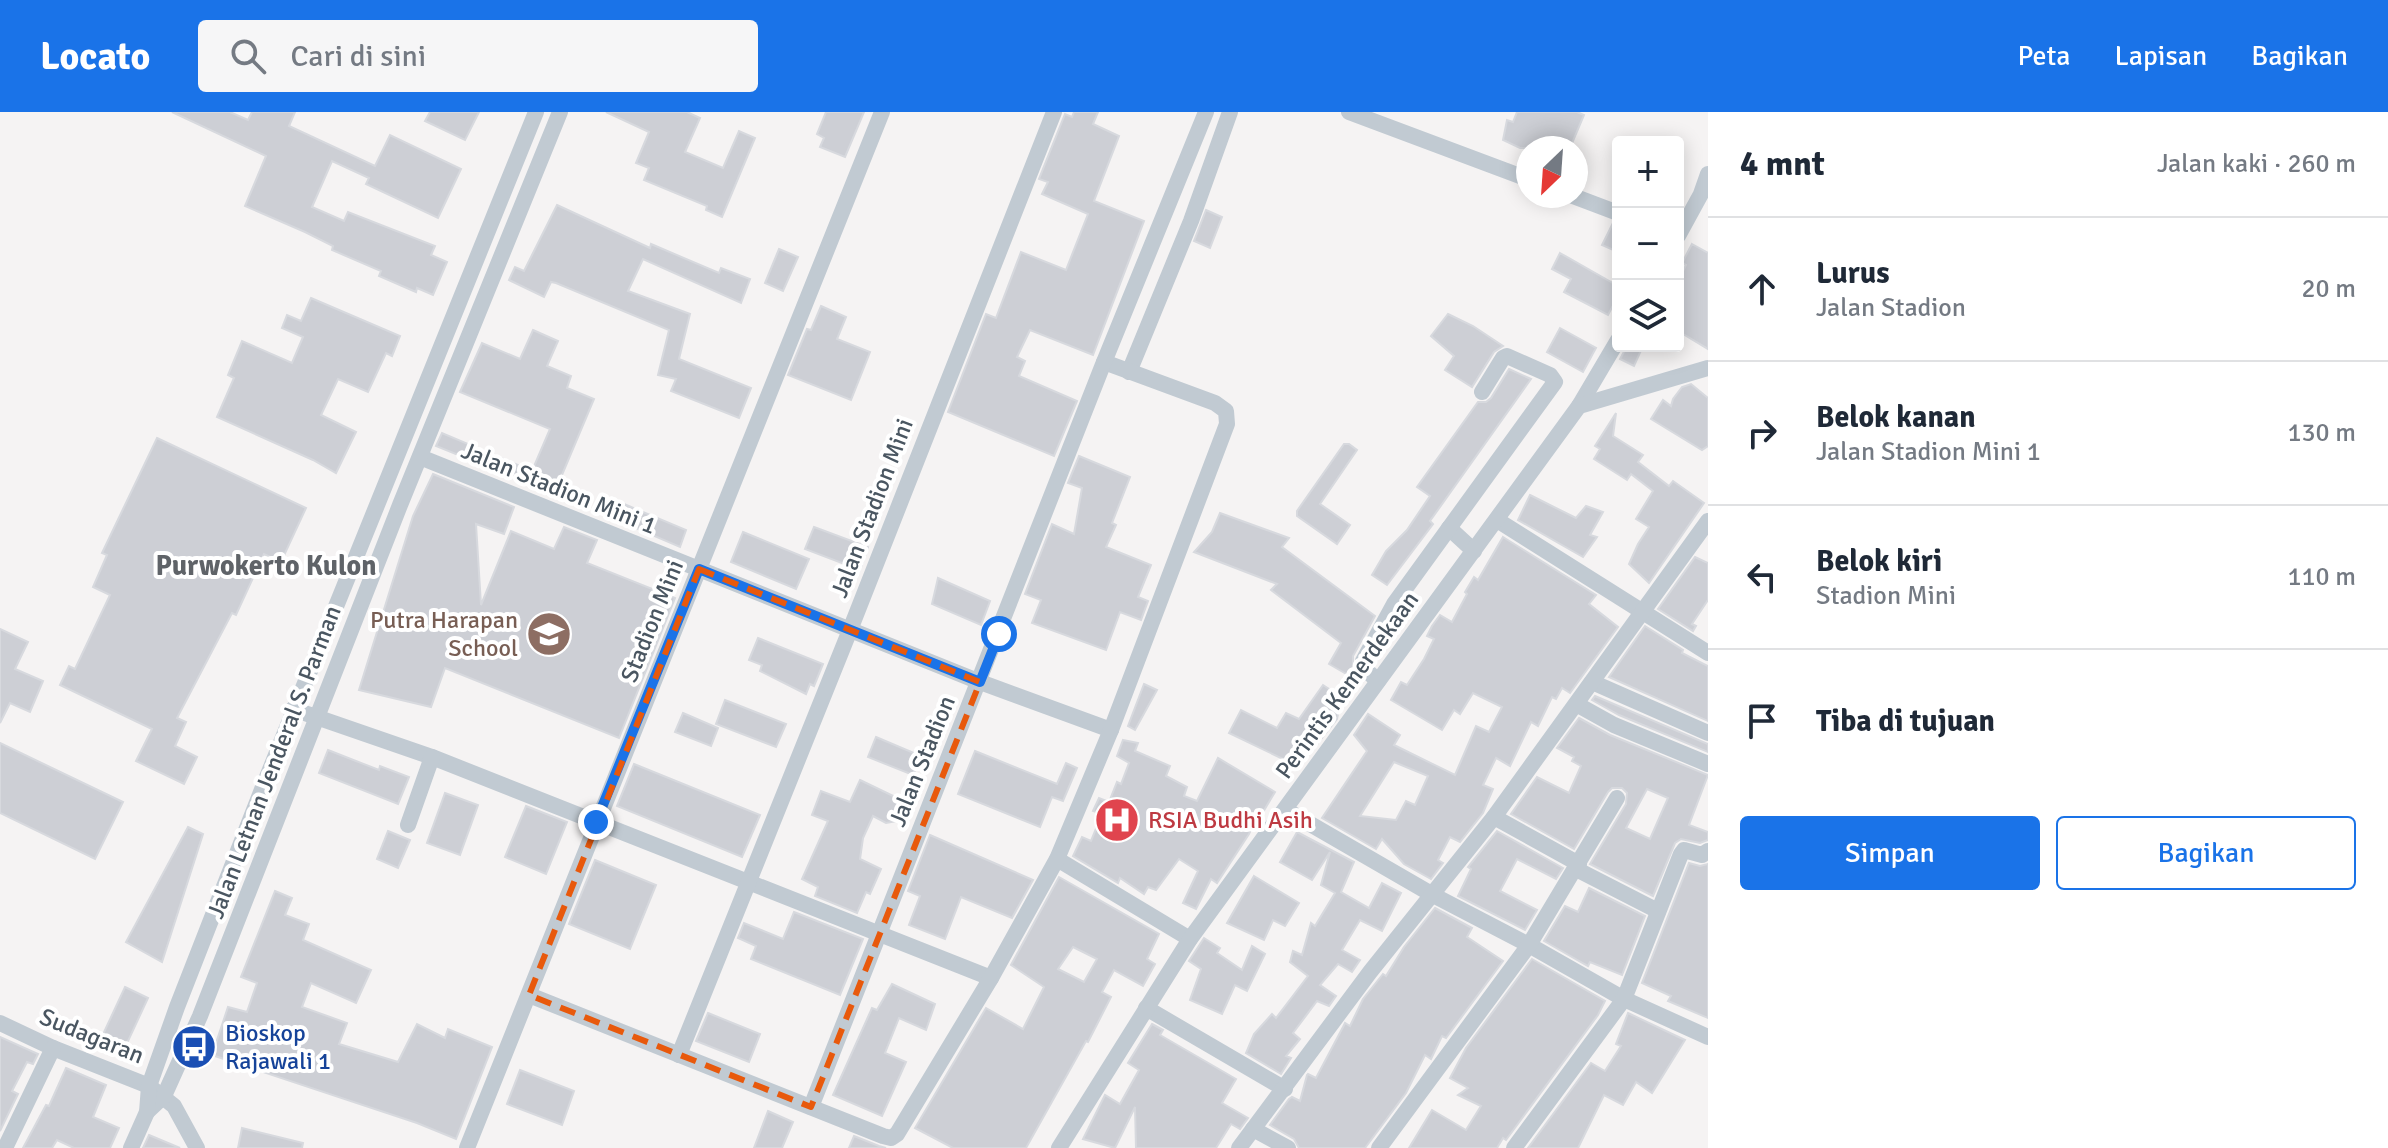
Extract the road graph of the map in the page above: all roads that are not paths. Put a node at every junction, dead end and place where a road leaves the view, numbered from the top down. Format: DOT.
graph roads {
  1 [pos="536,112"];
  2 [pos="560,112"];
  3 [pos="882,112"];
  4 [pos="1054,112"];
  5 [pos="1206,112"];
  6 [pos="1230,112"];
  7 [pos="1349,112"];
  8 [pos="1708,174"];
  9 [pos="1516,175"];
  10 [pos="1588,202"];
  11 [pos="1166,210"];
  12 [pos="1612,211"];
  13 [pos="1191,221"];
  14 [pos="1684,225"];
  15 [pos="1612,350"];
  16 [pos="1104,362"];
  17 [pos="1708,368"];
  18 [pos="1129,372"];
  19 [pos="1482,392"];
  20 [pos="1579,406"];
  21 [pos="420,457"];
  22 [pos="1497,520"];
  23 [pos="1708,521"];
  24 [pos="1449,528"];
  25 [pos="1474,551"];
  26 [pos="699,569"];
  27 [pos="1641,611"];
  28 [pos="850,630"];
  29 [pos="1708,653"];
  30 [pos="1378,681"];
  31 [pos="980,682"];
  32 [pos="1592,682"];
  33 [pos="1578,705"];
  34 [pos="293,709"];
  35 [pos="316,719"];
  36 [pos="1111,730"];
  37 [pos="1708,733"];
  38 [pos="432,757"];
  39 [pos="1708,764"];
  40 [pos="1617,798"];
  41 [pos="1286,810"];
  42 [pos="1494,817"];
  43 [pos="596,822"];
  44 [pos="408,825"];
  45 [pos="1708,851"];
  46 [pos="1057,859"];
  47 [pos="1577,866"];
  48 [pos="748,882"];
  49 [pos="1433,895"];
  50 [pos="1658,911"];
  51 [pos="214,912"];
  52 [pos="236,922"];
  53 [pos="877,934"];
  54 [pos="1190,939"];
  55 [pos="1529,945"];
  56 [pos="991,978"];
  57 [pos="529,995"];
  58 [pos="1624,999"];
  59 [pos="1146,1008"];
  60 [pos="0,1023"];
  61 [pos="1708,1037"];
  62 [pos="53,1048"];
  63 [pos="679,1055"];
  64 [pos="149,1086"];
  65 [pos="1285,1089"];
  66 [pos="164,1096"];
  67 [pos="811,1107"];
  68 [pos="147,1112"];
  69 [pos="1253,1129"];
  70 [pos="5,1148"];
  71 [pos="131,1148"];
  72 [pos="197,1148"];
  73 [pos="467,1148"];
  74 [pos="1059,1148"];
  75 [pos="1239,1148"];
  76 [pos="1288,1148"];
  77 [pos="1379,1148"];
  78 [pos="1514,1148"];
  1 -- 34 [label="street, Jalan Letnan Jenderal S. Parman"];
  2 -- 21 [label="street, Jalan Letnan Jenderal S. Parman"];
  3 -- 26 [label="street, Stadion Mini"];
  4 -- 28 [label="street, Jalan Stadion Mini"];
  5 -- 11 [label="street, Jalan Stadion"];
  6 -- 13 [label="street"];
  7 -- 9 [label="street"];
  8 -- 14 [label="street"];
  10 -- 12 [label="street"];
  11 -- 13 [label="street"];
  11 -- 16 [label="street, Jalan Stadion"];
  13 -- 18 [label="street"];
  15 -- 20 [label="street, Perintis Kemerdekaan"];
  16 -- 18 [label="street"];
  16 -- 31 [label="street, Jalan Stadion"];
  17 -- 20 [label="street"];
  18 -- 36 [label="street"];
  19 -- 24 [label="street"];
  20 -- 22 [label="street, Perintis Kemerdekaan"];
  21 -- 26 [label="street, Jalan Stadion Mini 1"];
  21 -- 35 [label="street, Jalan Letnan Jenderal S. Parman"];
  22 -- 25 [label="street, Perintis Kemerdekaan"];
  22 -- 27 [label="street"];
  23 -- 27 [label="street"];
  24 -- 25 [label="street"];
  24 -- 30 [label="street"];
  25 -- 30 [label="street, Perintis Kemerdekaan"];
  26 -- 28 [label="street, Jalan Stadion Mini 1"];
  26 -- 43 [label="street, Stadion Mini"];
  27 -- 29 [label="street"];
  27 -- 32 [label="street"];
  28 -- 31 [label="street, Jalan Stadion Mini 1"];
  28 -- 48 [label="street, Jalan Stadion Mini"];
  30 -- 41 [label="street, Perintis Kemerdekaan"];
  31 -- 36 [label="street, Jalan Stadion Mini 1"];
  31 -- 53 [label="street, Jalan Stadion"];
  32 -- 33 [label="street"];
  32 -- 37 [label="street"];
  33 -- 39 [label="street"];
  33 -- 42 [label="street"];
  34 -- 35 [label="street"];
  34 -- 51 [label="street, Jalan Letnan Jenderal S. Parman"];
  35 -- 38 [label="street"];
  35 -- 52 [label="street, Jalan Letnan Jenderal S. Parman"];
  36 -- 46 [label="street"];
  38 -- 43 [label="street"];
  38 -- 44 [label="street"];
  40 -- 47 [label="street"];
  41 -- 49 [label="street"];
  41 -- 54 [label="street, Perintis Kemerdekaan"];
  42 -- 47 [label="street"];
  42 -- 49 [label="street"];
  43 -- 48 [label="street"];
  43 -- 57 [label="street, Stadion Mini"];
  45 -- 50 [label="street"];
  46 -- 54 [label="street"];
  46 -- 56 [label="street"];
  47 -- 50 [label="street"];
  47 -- 55 [label="street"];
  48 -- 53 [label="street"];
  48 -- 63 [label="street, Jalan Stadion Mini"];
  49 -- 55 [label="street"];
  49 -- 65 [label="street"];
  50 -- 58 [label="street"];
  51 -- 52 [label="street"];
  51 -- 64 [label="street, Jalan Letnan Jenderal S. Parman"];
  52 -- 66 [label="street, Jalan Letnan Jenderal S. Parman"];
  53 -- 56 [label="street"];
  53 -- 67 [label="street, Jalan Stadion"];
  54 -- 59 [label="street, Perintis Kemerdekaan"];
  55 -- 58 [label="street"];
  55 -- 77 [label="street"];
  56 -- 67 [label="street"];
  57 -- 63 [label="street"];
  57 -- 73 [label="street, Stadion Mini"];
  58 -- 61 [label="street"];
  58 -- 78 [label="street"];
  59 -- 65 [label="street"];
  59 -- 74 [label="street, Perintis Kemerdekaan"];
  60 -- 62 [label="street, Sudagaran"];
  62 -- 64 [label="street, Sudagaran"];
  62 -- 70 [label="street"];
  63 -- 67 [label="street"];
  64 -- 66 [label="street, Sudagaran"];
  64 -- 68 [label="street, Jalan Letnan Jenderal S. Parman"];
  65 -- 69 [label="street"];
  66 -- 68 [label="street, Jalan Letnan Jenderal S. Parman"];
  66 -- 72 [label="street"];
  68 -- 71 [label="street, Jalan Letnan Jenderal S. Parman"];
  69 -- 75 [label="street"];
  69 -- 76 [label="street"];
}
